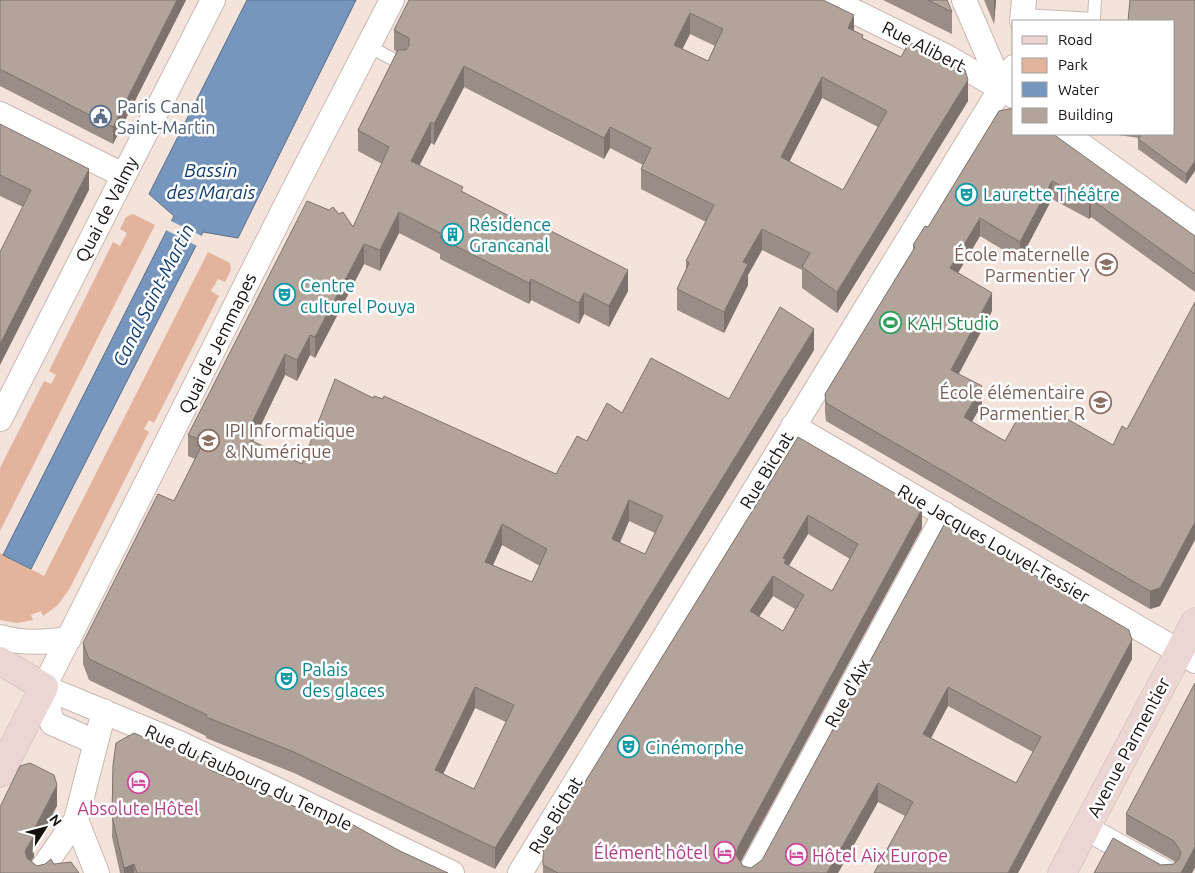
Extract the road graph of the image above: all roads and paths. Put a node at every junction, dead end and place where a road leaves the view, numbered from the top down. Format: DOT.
graph roads {
  1 [pos="213,0"];
  2 [pos="392,0"];
  3 [pos="831,0"];
  4 [pos="964,0"];
  5 [pos="1095,0"];
  6 [pos="1023,12"];
  7 [pos="368,46"];
  8 [pos="402,64"];
  9 [pos="1012,75"];
  10 [pos="1008,92"];
  11 [pos="0,114"];
  12 [pos="1067,135"];
  13 [pos="123,175"];
  14 [pos="1195,227"];
  15 [pos="0,419"];
  16 [pos="792,426"];
  17 [pos="945,514"];
  18 [pos="1195,622"];
  19 [pos="0,637"];
  20 [pos="69,639"];
  21 [pos="1187,656"];
  22 [pos="0,662"];
  23 [pos="44,687"];
  24 [pos="104,711"];
  25 [pos="95,742"];
  26 [pos="0,774"];
  27 [pos="76,820"];
  28 [pos="1086,828"];
  29 [pos="39,873"];
  30 [pos="97,873"];
  31 [pos="452,873"];
  32 [pos="520,873"];
  33 [pos="750,873"];
  34 [pos="1062,873"];
  35 [pos="1167,873"];
  1 -- 13 [label="street, Quai de Valmy"];
  2 -- 7 [label="street, Quai de Jemmapes"];
  3 -- 10 [label="street, Rue Alibert"];
  4 -- 10 [label="street"];
  5 -- 6 [label="lane"];
  7 -- 8 [label="lane"];
  7 -- 20 [label="street, Quai de Jemmapes"];
  9 -- 10 [label="street, Rue Bichat"];
  10 -- 16 [label="street, Rue Bichat"];
  11 -- 13 [label="street"];
  12 -- 14 [label="street"];
  13 -- 15 [label="street, Quai de Valmy"];
  16 -- 17 [label="street, Rue Jacques Louvel-Tessier"];
  16 -- 32 [label="street, Rue Bichat"];
  17 -- 21 [label="street, Rue Jacques Louvel-Tessier"];
  17 -- 33 [label="street, Rue d'Aix"];
  18 -- 21 [label="street, Avenue Parmentier"];
  19 -- 20 [label="street"];
  20 -- 23 [label="street, Quai de Jemmapes"];
  21 -- 28 [label="street, Avenue Parmentier"];
  22 -- 23 [label="street, Rue du Faubourg du Temple"];
  23 -- 24 [label="street, Rue du Faubourg du Temple"];
  23 -- 25 [label="street"];
  23 -- 26 [label="street"];
  24 -- 25 [label="street"];
  24 -- 31 [label="street, Rue du Faubourg du Temple"];
  25 -- 27 [label="street"];
  27 -- 29 [label="street"];
  27 -- 30 [label="street"];
  28 -- 34 [label="street, Avenue Parmentier"];
  28 -- 35 [label="street"];
}
